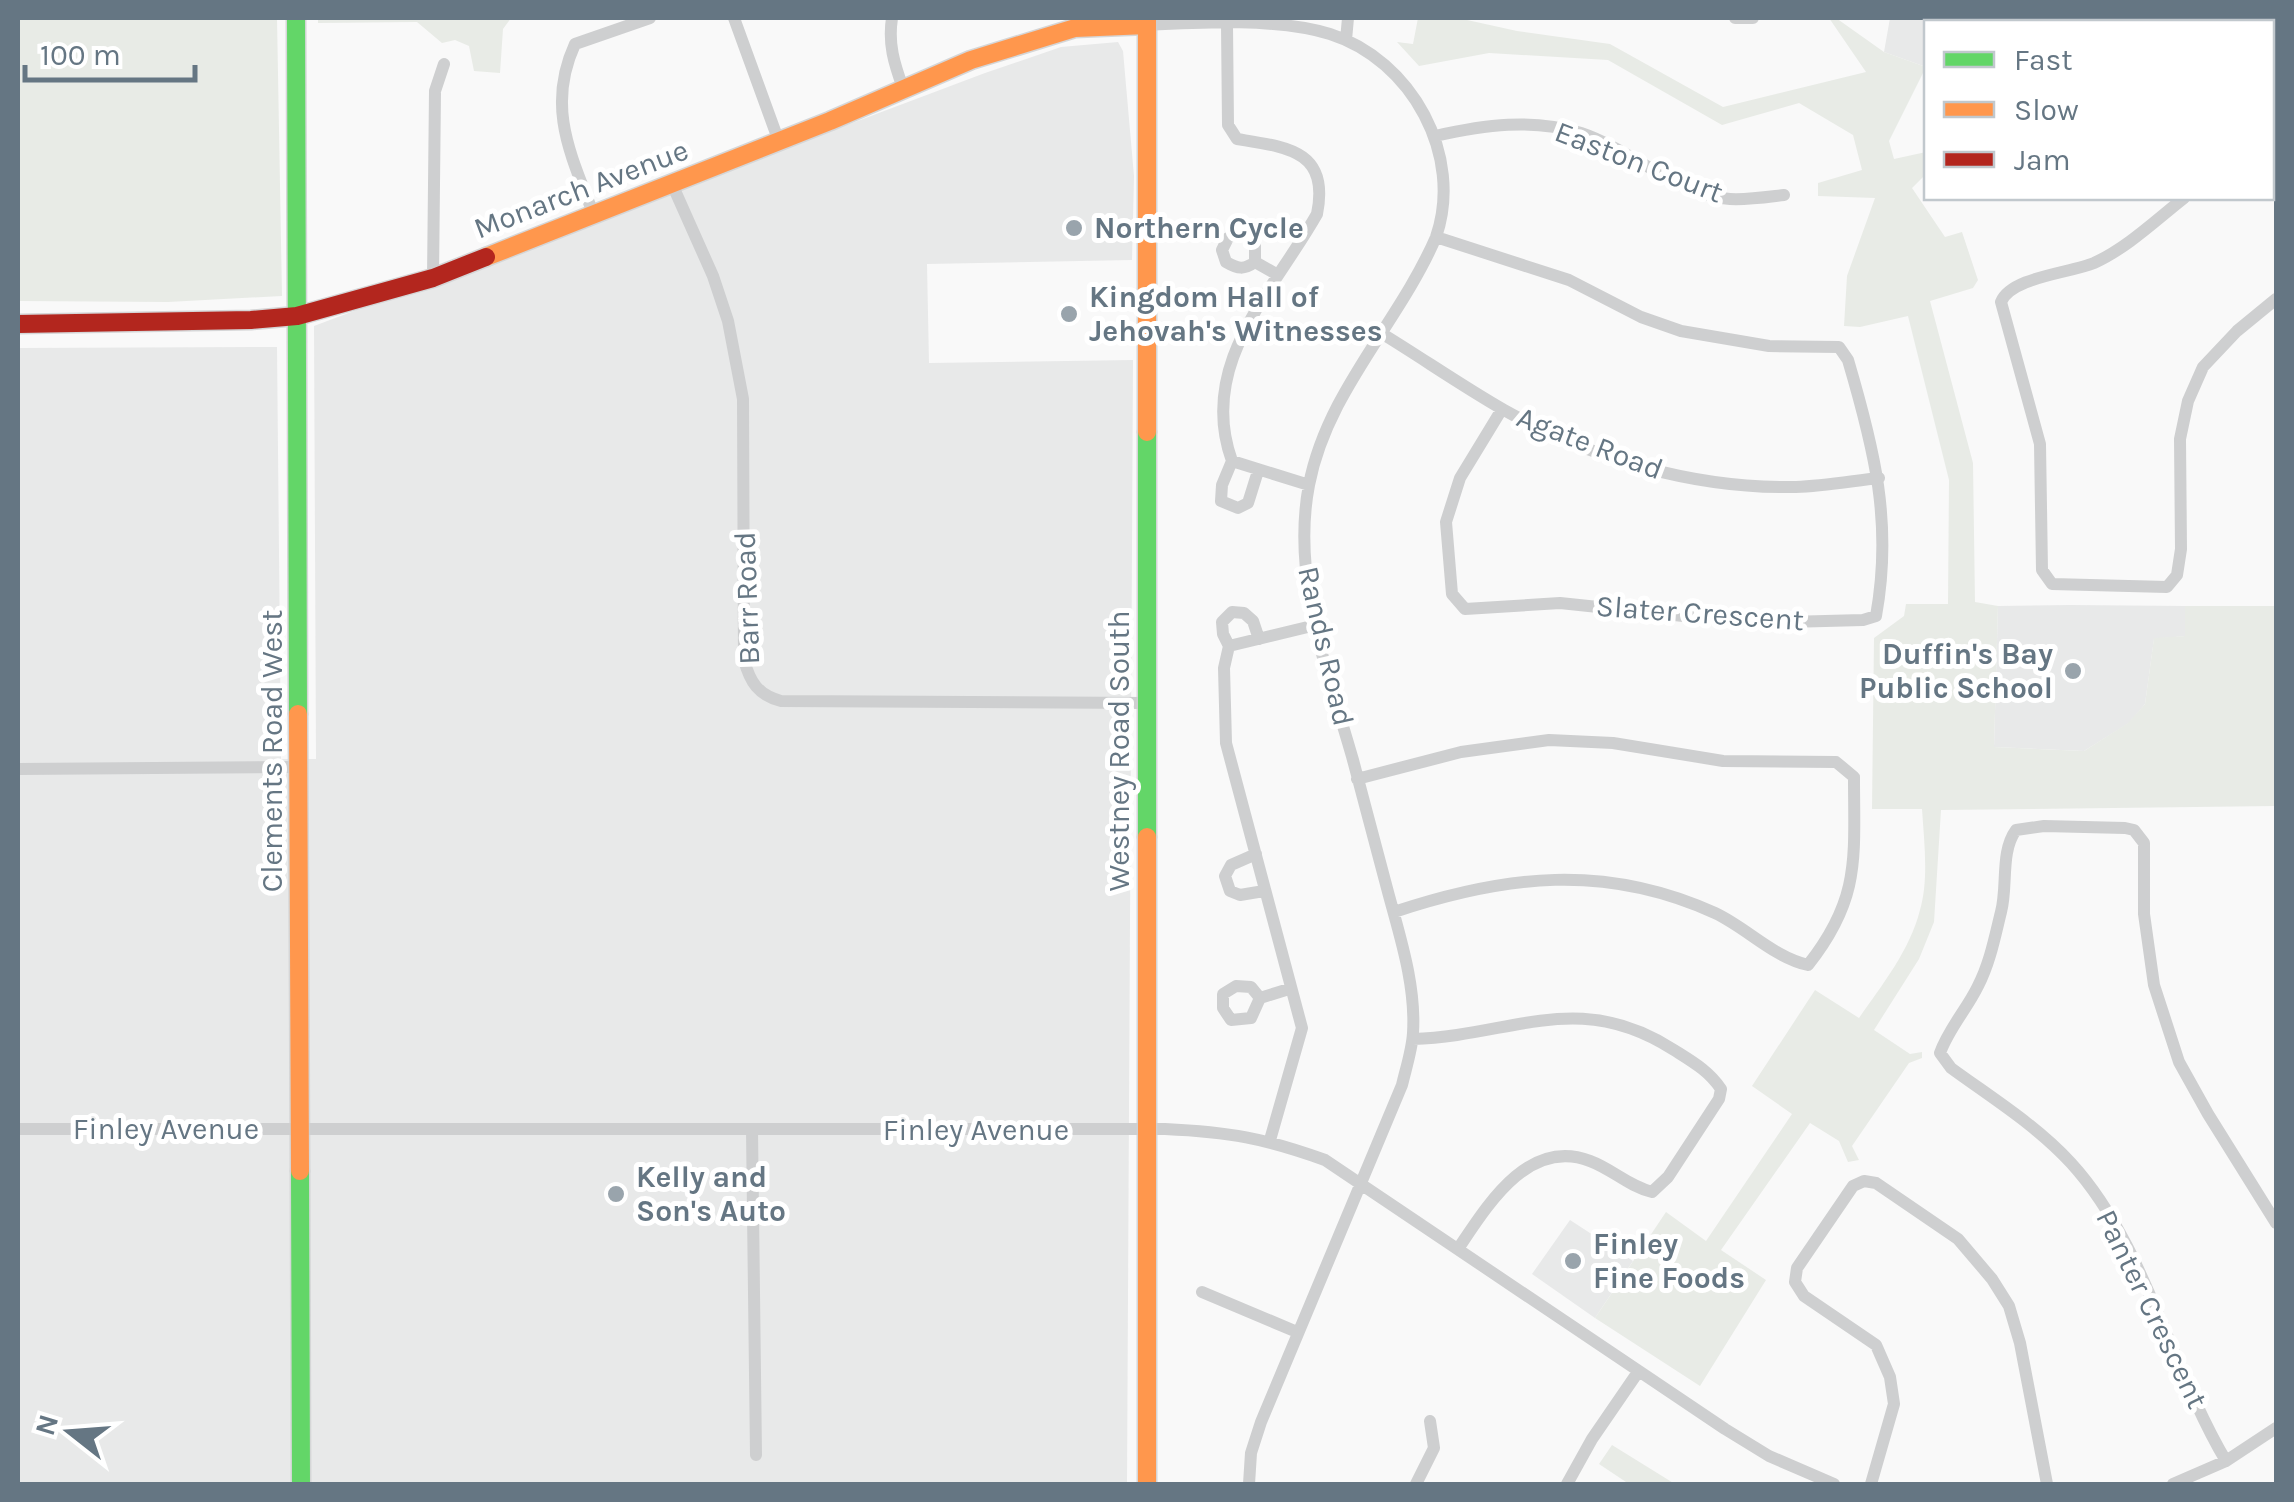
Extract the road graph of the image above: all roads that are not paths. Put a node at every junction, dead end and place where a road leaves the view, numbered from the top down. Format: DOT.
graph roads {
  1 [pos="296,18"];
  2 [pos="650,18"];
  3 [pos="734,18"];
  4 [pos="892,18"];
  5 [pos="1348,18"];
  6 [pos="1734,18"];
  7 [pos="1753,18"];
  8 [pos="1147,21"];
  9 [pos="1227,25"];
  10 [pos="1346,40"];
  11 [pos="444,64"];
  12 [pos="903,88"];
  13 [pos="1435,136"];
  14 [pos="778,140"];
  15 [pos="672,184"];
  16 [pos="1784,195"];
  17 [pos="2181,200"];
  18 [pos="593,214"];
  19 [pos="1436,237"];
  20 [pos="1255,262"];
  21 [pos="1278,275"];
  22 [pos="434,278"];
  23 [pos="2276,299"];
  24 [pos="297,316"];
  25 [pos="18,324"];
  26 [pos="1382,333"];
  27 [pos="1502,409"];
  28 [pos="1232,460"];
  29 [pos="1258,471"];
  30 [pos="1879,478"];
  31 [pos="1309,485"];
  32 [pos="1316,625"];
  33 [pos="1259,639"];
  34 [pos="1229,646"];
  35 [pos="1147,703"];
  36 [pos="298,767"];
  37 [pos="18,770"];
  38 [pos="1357,779"];
  39 [pos="1256,854"];
  40 [pos="1264,891"];
  41 [pos="1394,912"];
  42 [pos="1290,989"];
  43 [pos="1260,998"];
  44 [pos="1413,1038"];
  45 [pos="299,1128"];
  46 [pos="18,1129"];
  47 [pos="752,1130"];
  48 [pos="1146,1130"];
  49 [pos="1270,1140"];
  50 [pos="1360,1184"];
  51 [pos="2276,1224"];
  52 [pos="1458,1248"];
  53 [pos="1202,1292"];
  54 [pos="1297,1332"];
  55 [pos="1638,1372"];
  56 [pos="1430,1422"];
  57 [pos="2276,1428"];
  58 [pos="756,1456"];
  59 [pos="2226,1460"];
  60 [pos="301,1484"];
  61 [pos="1147,1484"];
  62 [pos="1249,1484"];
  63 [pos="1416,1484"];
  64 [pos="1567,1484"];
  65 [pos="1834,1484"];
  66 [pos="1871,1484"];
  67 [pos="2047,1484"];
  68 [pos="2173,1484"];
  1 -- 24 [label="street, Clements Road West"];
  2 -- 18 [label="street"];
  3 -- 14 [label="street"];
  4 -- 12 [label="street"];
  5 -- 10 [label="street"];
  6 -- 7 [label="street"];
  8 -- 9 [label="street, Rands Road"];
  8 -- 12 [label="street, Monarch Avenue"];
  8 -- 35 [label="street, Westney Road South"];
  9 -- 10 [label="street, Rands Road"];
  9 -- 21 [label="street"];
  10 -- 13 [label="street, Rands Road"];
  11 -- 22 [label="street"];
  12 -- 14 [label="street, Monarch Avenue"];
  13 -- 16 [label="street, Easton Court"];
  13 -- 19 [label="street, Rands Road"];
  14 -- 15 [label="street, Monarch Avenue"];
  15 -- 18 [label="street, Monarch Avenue"];
  15 -- 35 [label="street, Barr Road"];
  17 -- 23 [label="street"];
  18 -- 22 [label="street, Monarch Avenue"];
  19 -- 26 [label="street, Rands Road"];
  19 -- 30 [label="street, Slater Crescent"];
  20 -- 21 [label="street"];
  21 -- 28 [label="street"];
  22 -- 24 [label="street, Monarch Avenue"];
  24 -- 25 [label="street, Monarch Avenue"];
  24 -- 36 [label="street, Clements Road West"];
  26 -- 27 [label="street, Agate Road"];
  26 -- 31 [label="street, Rands Road"];
  27 -- 30 [label="street, Agate Road"];
  27 -- 30 [label="street, Slater Crescent"];
  28 -- 29 [label="street"];
  28 -- 29 [label="street"];
  29 -- 31 [label="street"];
  31 -- 32 [label="street, Rands Road"];
  32 -- 33 [label="street"];
  32 -- 38 [label="street, Rands Road"];
  33 -- 34 [label="street"];
  33 -- 34 [label="street"];
  34 -- 39 [label="street"];
  35 -- 48 [label="street, Westney Road South"];
  36 -- 37 [label="street"];
  36 -- 45 [label="street, Clements Road West"];
  38 -- 41 [label="street, Rands Road"];
  38 -- 41 [label="street"];
  39 -- 40 [label="street"];
  39 -- 40 [label="street"];
  40 -- 42 [label="street"];
  41 -- 44 [label="street, Rands Road"];
  42 -- 43 [label="street"];
  42 -- 49 [label="street"];
  44 -- 50 [label="street, Rands Road"];
  44 -- 52 [label="street"];
  45 -- 46 [label="street, Finley Avenue"];
  45 -- 47 [label="street, Finley Avenue"];
  45 -- 60 [label="street, Clements Road West"];
  47 -- 48 [label="street, Finley Avenue"];
  47 -- 58 [label="street"];
  48 -- 49 [label="street, Finley Avenue"];
  48 -- 61 [label="street, Westney Road South"];
  49 -- 50 [label="street, Finley Avenue"];
  50 -- 52 [label="street, Finley Avenue"];
  50 -- 54 [label="street, Rands Road"];
  51 -- 59 [label="street, Panter Crescent"];
  52 -- 55 [label="street, Finley Avenue"];
  53 -- 54 [label="street"];
  54 -- 62 [label="street, Rands Road"];
  55 -- 64 [label="street"];
  55 -- 65 [label="street, Finley Avenue"];
  56 -- 63 [label="street"];
  57 -- 59 [label="street"];
  59 -- 68 [label="street"];
  66 -- 67 [label="street"];
}
